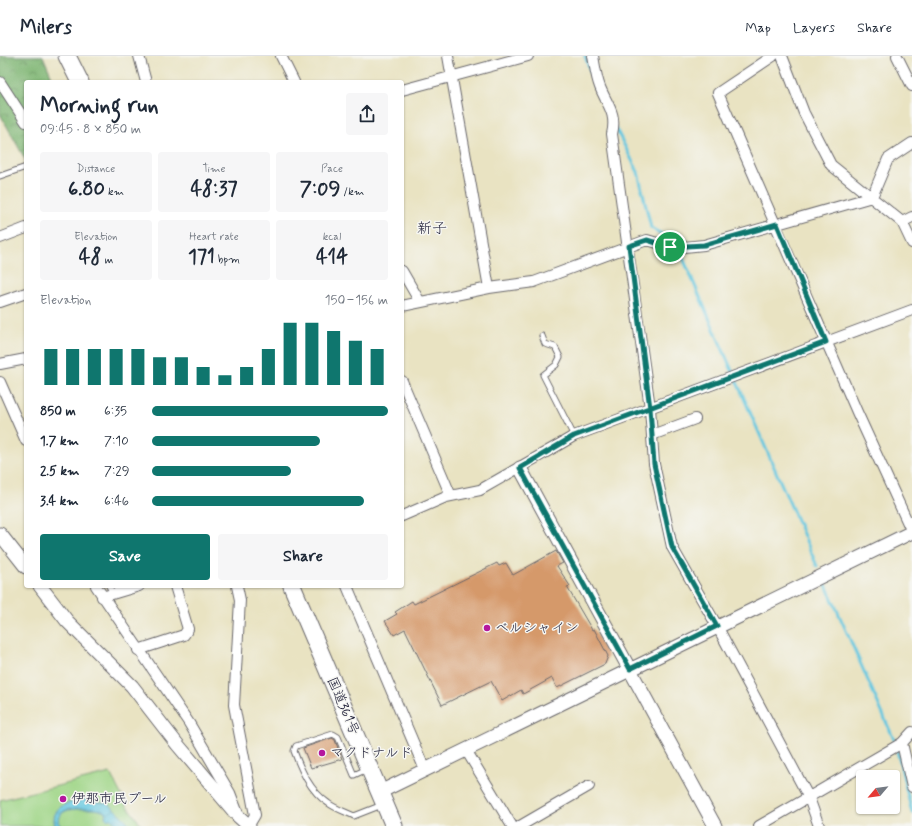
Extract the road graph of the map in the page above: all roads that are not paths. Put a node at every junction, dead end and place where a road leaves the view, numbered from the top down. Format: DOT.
graph roads {
  1 [pos="67,56"];
  2 [pos="139,56"];
  3 [pos="281,56"];
  4 [pos="448,56"];
  5 [pos="528,56"];
  6 [pos="593,56"];
  7 [pos="773,56"];
  8 [pos="782,56"];
  9 [pos="897,56"];
  10 [pos="452,77"];
  11 [pos="79,80"];
  12 [pos="145,80"];
  13 [pos="293,80"];
  14 [pos="0,82"];
  15 [pos="912,86"];
  16 [pos="404,89"];
  17 [pos="24,117"];
  18 [pos="912,143"];
  19 [pos="24,168"];
  20 [pos="0,176"];
  21 [pos="872,197"];
  22 [pos="912,216"];
  23 [pos="902,222"];
  24 [pos="777,224"];
  25 [pos="24,229"];
  26 [pos="0,238"];
  27 [pos="912,243"];
  28 [pos="629,246"];
  29 [pos="404,274"];
  30 [pos="489,288"];
  31 [pos="24,294"];
  32 [pos="0,302"];
  33 [pos="420,302"];
  34 [pos="404,306"];
  35 [pos="912,310"];
  36 [pos="542,336"];
  37 [pos="826,342"];
  38 [pos="24,358"];
  39 [pos="0,364"];
  40 [pos="0,382"];
  41 [pos="404,386"];
  42 [pos="650,408"];
  43 [pos="695,419"];
  44 [pos="22,423"];
  45 [pos="652,435"];
  46 [pos="574,436"];
  47 [pos="520,468"];
  48 [pos="451,496"];
  49 [pos="404,515"];
  50 [pos="912,532"];
  51 [pos="0,534"];
  52 [pos="4,544"];
  53 [pos="24,565"];
  54 [pos="42,588"];
  55 [pos="97,588"];
  56 [pos="124,588"];
  57 [pos="176,588"];
  58 [pos="237,588"];
  59 [pos="293,588"];
  60 [pos="348,588"];
  61 [pos="111,590"];
  62 [pos="102,597"];
  63 [pos="717,626"];
  64 [pos="138,650"];
  65 [pos="630,669"];
  66 [pos="912,732"];
  67 [pos="898,745"];
  68 [pos="466,750"];
  69 [pos="370,768"];
  70 [pos="426,770"];
  71 [pos="589,786"];
  72 [pos="912,787"];
  73 [pos="383,798"];
  74 [pos="809,798"];
  75 [pos="238,816"];
  76 [pos="249,826"];
  77 [pos="394,826"];
  78 [pos="512,826"];
  79 [pos="520,826"];
  80 [pos="715,826"];
  81 [pos="759,826"];
  82 [pos="819,826"];
  1 -- 11 [label="highway"];
  2 -- 12 [label="street"];
  3 -- 13 [label="street"];
  4 -- 10 [label="street"];
  5 -- 10 [label="street"];
  6 -- 28 [label="street"];
  7 -- 24 [label="street"];
  8 -- 21 [label="street"];
  9 -- 15 [label="street"];
  10 -- 16 [label="street"];
  10 -- 30 [label="street"];
  14 -- 17 [label="street"];
  18 -- 21 [label="street"];
  19 -- 20 [label="lane"];
  21 -- 23 [label="street"];
  21 -- 24 [label="street"];
  22 -- 23 [label="street"];
  23 -- 27 [label="street"];
  24 -- 28 [label="street"];
  24 -- 37 [label="street"];
  25 -- 26 [label="street"];
  28 -- 30 [label="street"];
  28 -- 42 [label="street"];
  29 -- 33 [label="street"];
  30 -- 33 [label="street"];
  31 -- 32 [label="street"];
  33 -- 34 [label="street"];
  35 -- 37 [label="street"];
  36 -- 46 [label="lane"];
  37 -- 42 [label="street"];
  37 -- 50 [label="street"];
  38 -- 39 [label="street"];
  40 -- 44 [label="street"];
  41 -- 48 [label="street"];
  42 -- 45 [label="street"];
  42 -- 46 [label="street"];
  43 -- 45 [label="street"];
  45 -- 63 [label="street"];
  46 -- 47 [label="street"];
  47 -- 48 [label="street"];
  47 -- 65 [label="street"];
  48 -- 49 [label="street"];
  50 -- 63 [label="street"];
  51 -- 52 [label="street"];
  52 -- 53 [label="street"];
  54 -- 75 [label="street"];
  55 -- 62 [label="street"];
  56 -- 61 [label="street"];
  57 -- 64 [label="street"];
  58 -- 76 [label="street"];
  59 -- 69 [label="highway, 国道361号"];
  60 -- 70 [label="street"];
  61 -- 62 [label="street"];
  62 -- 64 [label="street"];
  63 -- 65 [label="street"];
  63 -- 74 [label="street"];
  64 -- 75 [label="street"];
  65 -- 68 [label="street"];
  65 -- 80 [label="street"];
  66 -- 67 [label="street"];
  67 -- 72 [label="street"];
  67 -- 74 [label="street"];
  68 -- 70 [label="street"];
  68 -- 78 [label="street"];
  69 -- 73 [label="highway, 国道361号"];
  69 -- 73 [label="lane"];
  70 -- 73 [label="street"];
  71 -- 79 [label="street"];
  73 -- 77 [label="highway, 国道361号"];
  74 -- 81 [label="street"];
  74 -- 82 [label="street"];
  75 -- 76 [label="street"];
}
